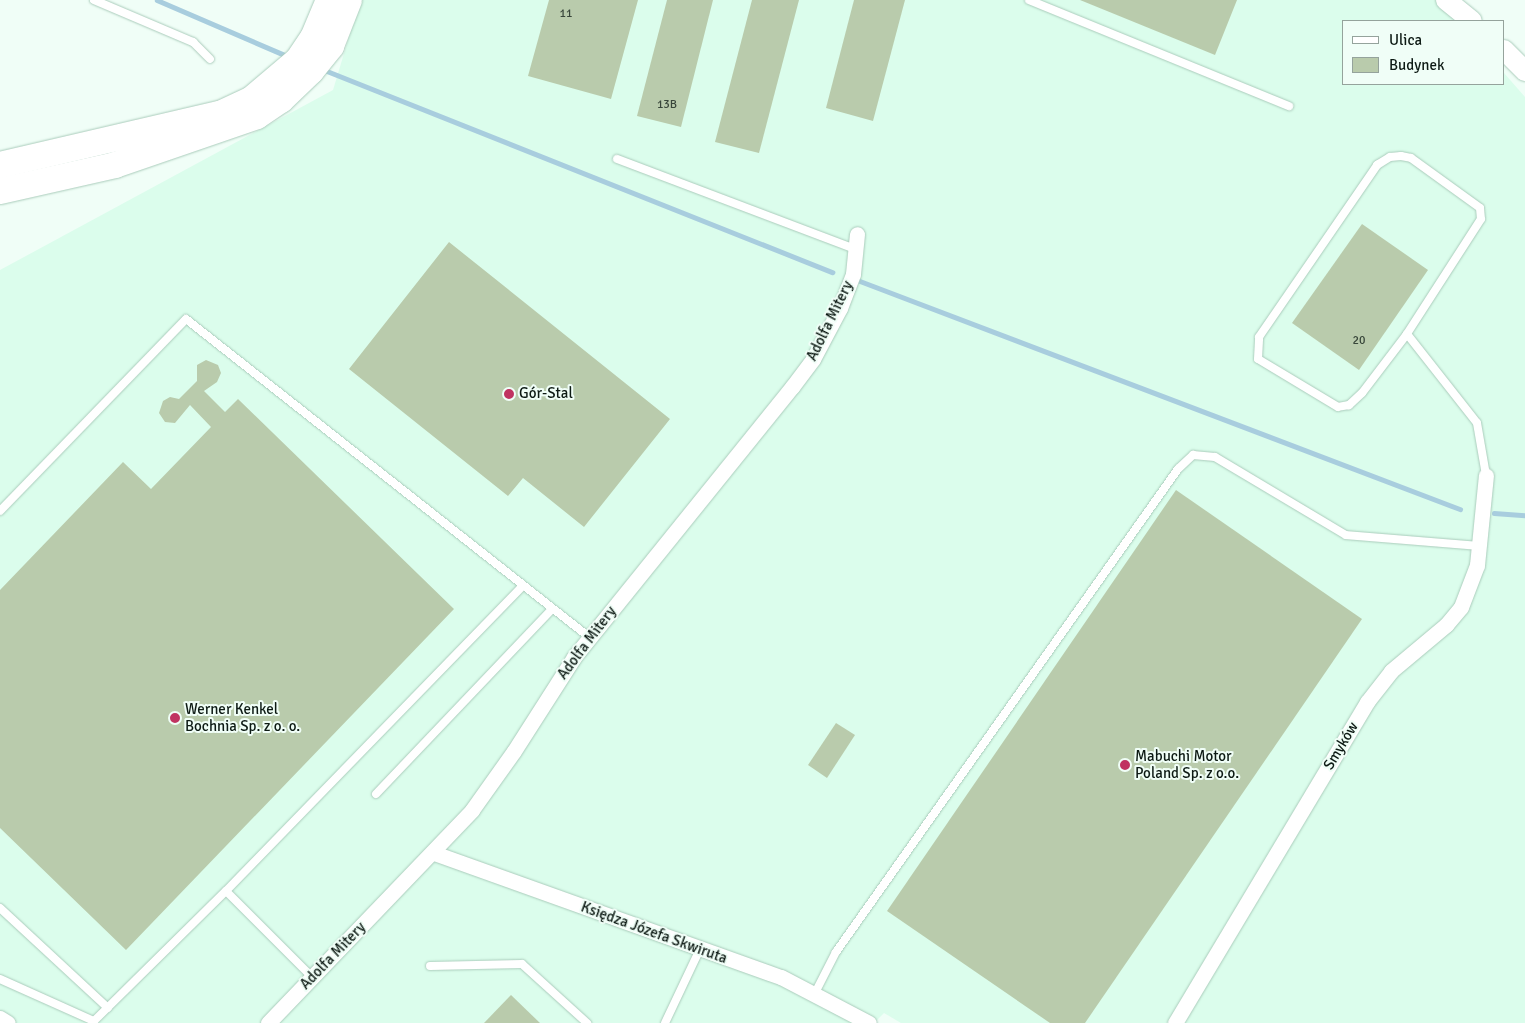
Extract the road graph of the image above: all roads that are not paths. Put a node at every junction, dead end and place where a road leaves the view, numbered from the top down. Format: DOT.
graph roads {
  1 [pos="94,0"];
  2 [pos="329,0"];
  3 [pos="349,0"];
  4 [pos="1029,0"];
  5 [pos="1446,0"];
  6 [pos="1471,20"];
  7 [pos="1505,51"];
  8 [pos="210,59"];
  9 [pos="1525,71"];
  10 [pos="1289,106"];
  11 [pos="616,159"];
  12 [pos="0,165"];
  13 [pos="0,191"];
  14 [pos="857,234"];
  15 [pos="855,249"];
  16 [pos="1407,334"];
  17 [pos="1486,475"];
  18 [pos="0,511"];
  19 [pos="1480,546"];
  20 [pos="523,586"];
  21 [pos="552,609"];
  22 [pos="589,637"];
  23 [pos="376,794"];
  24 [pos="434,853"];
  25 [pos="226,891"];
  26 [pos="0,908"];
  27 [pos="700,949"];
  28 [pos="430,966"];
  29 [pos="312,977"];
  30 [pos="0,979"];
  31 [pos="815,993"];
  32 [pos="108,1008"];
  33 [pos="0,1018"];
  34 [pos="8,1023"];
  35 [pos="268,1023"];
  36 [pos="587,1023"];
  37 [pos="665,1023"];
  38 [pos="869,1023"];
  39 [pos="1175,1023"];
  1 -- 8 [label="lane"];
  2 -- 12 [label="highway"];
  3 -- 13 [label="highway"];
  4 -- 10 [label="lane"];
  5 -- 6 [label="main road"];
  7 -- 9 [label="main road"];
  11 -- 15 [label="lane"];
  14 -- 15 [label="street, Adolfa Mitery"];
  15 -- 22 [label="street, Adolfa Mitery"];
  16 -- 16 [label="lane"];
  16 -- 17 [label="lane"];
  17 -- 19 [label="street, Smyków"];
  18 -- 20 [label="lane"];
  19 -- 31 [label="lane"];
  19 -- 39 [label="street, Smyków"];
  20 -- 21 [label="lane"];
  20 -- 25 [label="lane"];
  21 -- 22 [label="lane"];
  21 -- 23 [label="lane"];
  22 -- 24 [label="street, Adolfa Mitery"];
  24 -- 27 [label="street, Księdza Józefa Skwiruta"];
  24 -- 29 [label="street, Adolfa Mitery"];
  25 -- 29 [label="lane"];
  25 -- 32 [label="lane"];
  26 -- 32 [label="lane"];
  27 -- 31 [label="street, Księdza Józefa Skwiruta"];
  27 -- 37 [label="lane"];
  28 -- 36 [label="lane"];
  29 -- 35 [label="street, Adolfa Mitery"];
  30 -- 32 [label="lane"];
  31 -- 38 [label="street, Księdza Józefa Skwiruta"];
  33 -- 34 [label="street"];
}
